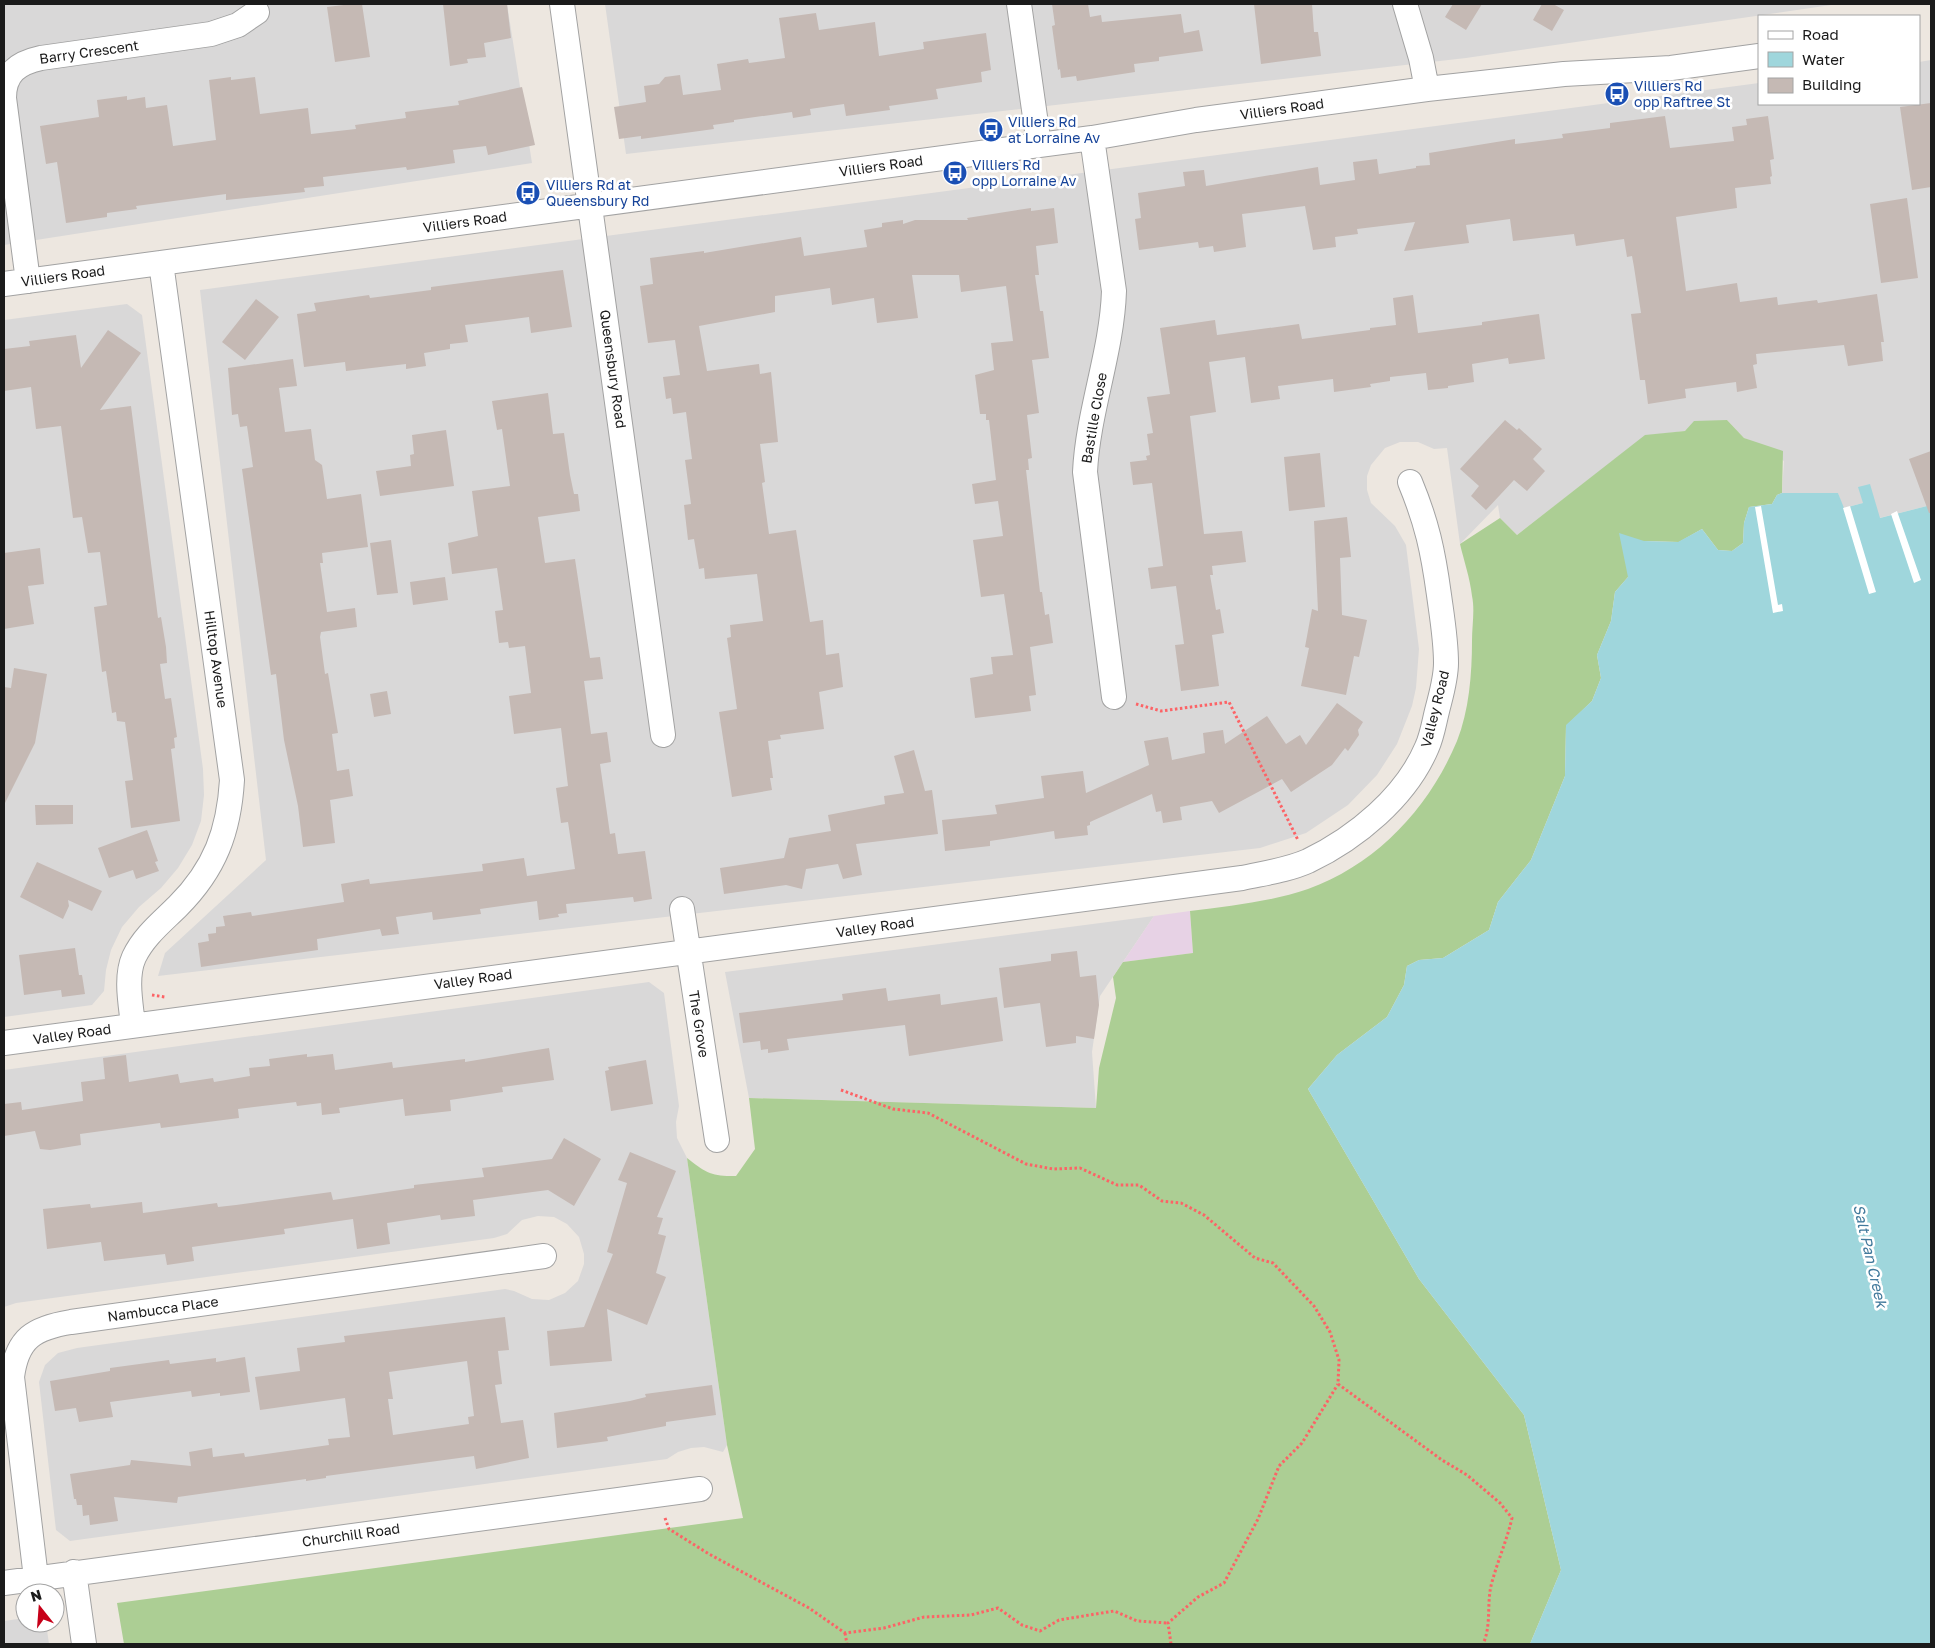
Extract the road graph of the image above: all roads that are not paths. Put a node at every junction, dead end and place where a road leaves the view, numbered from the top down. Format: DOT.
graph roads {
  1 [pos="562,4"];
  2 [pos="1019,4"];
  3 [pos="1405,4"];
  4 [pos="257,12"];
  5 [pos="1758,56"];
  6 [pos="1427,89"];
  7 [pos="1092,138"];
  8 [pos="1039,145"];
  9 [pos="590,205"];
  10 [pos="161,263"];
  11 [pos="28,281"];
  12 [pos="4,284"];
  13 [pos="1410,482"];
  14 [pos="1114,697"];
  15 [pos="663,735"];
  16 [pos="682,909"];
  17 [pos="687,952"];
  18 [pos="133,1025"];
  19 [pos="4,1044"];
  20 [pos="717,1140"];
  21 [pos="544,1256"];
  22 [pos="700,1489"];
  23 [pos="74,1572"];
  24 [pos="36,1578"];
  25 [pos="4,1583"];
  26 [pos="84,1644"];
  1 -- 9 [label="street, Queensbury Road"];
  2 -- 8 [label="street"];
  3 -- 6 [label="street"];
  4 -- 11 [label="street, Barry Crescent"];
  5 -- 6 [label="street, Villiers Road"];
  6 -- 7 [label="street, Villiers Road"];
  7 -- 8 [label="street, Villiers Road"];
  7 -- 14 [label="street, Bastille Close"];
  8 -- 9 [label="street, Villiers Road"];
  9 -- 10 [label="street, Villiers Road"];
  9 -- 15 [label="street, Queensbury Road"];
  10 -- 11 [label="street, Villiers Road"];
  10 -- 18 [label="street, Hilltop Avenue"];
  11 -- 12 [label="street, Villiers Road"];
  13 -- 17 [label="street, Valley Road"];
  16 -- 17 [label="street, The Grove"];
  17 -- 18 [label="street, Valley Road"];
  17 -- 20 [label="street, The Grove"];
  18 -- 19 [label="street, Valley Road"];
  21 -- 24 [label="street, Nambucca Place"];
  22 -- 23 [label="street, Churchill Road"];
  23 -- 24 [label="street, Churchill Road"];
  23 -- 26 [label="street"];
  24 -- 25 [label="street, Churchill Road"];
}
